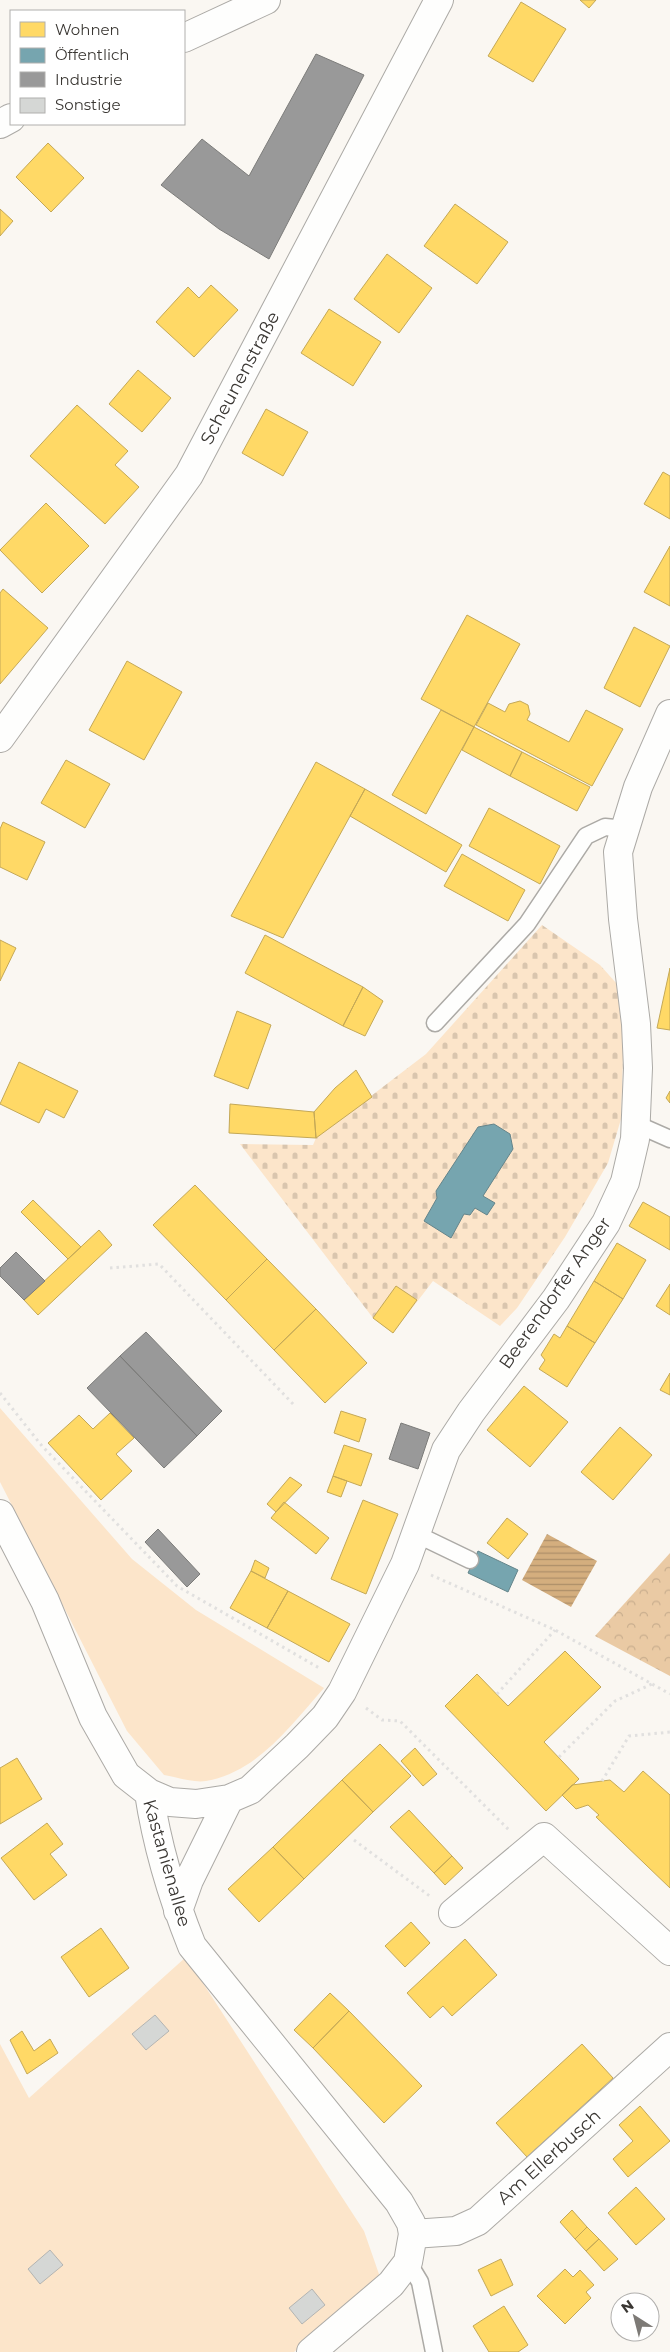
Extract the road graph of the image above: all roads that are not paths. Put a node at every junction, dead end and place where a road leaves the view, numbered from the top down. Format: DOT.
graph roads {
  1 [pos="266,0"];
  2 [pos="439,0"];
  3 [pos="185,38"];
  4 [pos="670,714"];
  5 [pos="1,734"];
  6 [pos="625,830"];
  7 [pos="435,1024"];
  8 [pos="636,1124"];
  9 [pos="670,1139"];
  10 [pos="0,1514"];
  11 [pos="416,1534"];
  12 [pos="470,1560"];
  13 [pos="149,1792"];
  14 [pos="230,1799"];
  15 [pos="178,1911"];
  16 [pos="453,1913"];
  17 [pos="670,1952"];
  18 [pos="670,2047"];
  19 [pos="413,2234"];
  20 [pos="408,2262"];
  21 [pos="311,2352"];
  22 [pos="434,2352"];
  1 -- 3 [label="street"];
  2 -- 5 [label="street, Scheunenstraße"];
  4 -- 6 [label="street, Beerendorfer Anger"];
  6 -- 7 [label="lane"];
  6 -- 8 [label="street, Beerendorfer Anger"];
  8 -- 9 [label="lane"];
  8 -- 11 [label="street, Beerendorfer Anger"];
  10 -- 13 [label="street, Kastanienallee"];
  11 -- 12 [label="lane"];
  11 -- 14 [label="street, Beerendorfer Anger"];
  13 -- 14 [label="street, Beerendorfer Anger"];
  13 -- 15 [label="street, Kastanienallee"];
  14 -- 15 [label="street"];
  15 -- 19 [label="street, Kastanienallee"];
  16 -- 17 [label="street"];
  18 -- 19 [label="street, Am Ellerbusch"];
  19 -- 20 [label="street"];
  20 -- 21 [label="street"];
  20 -- 22 [label="lane"];
}
